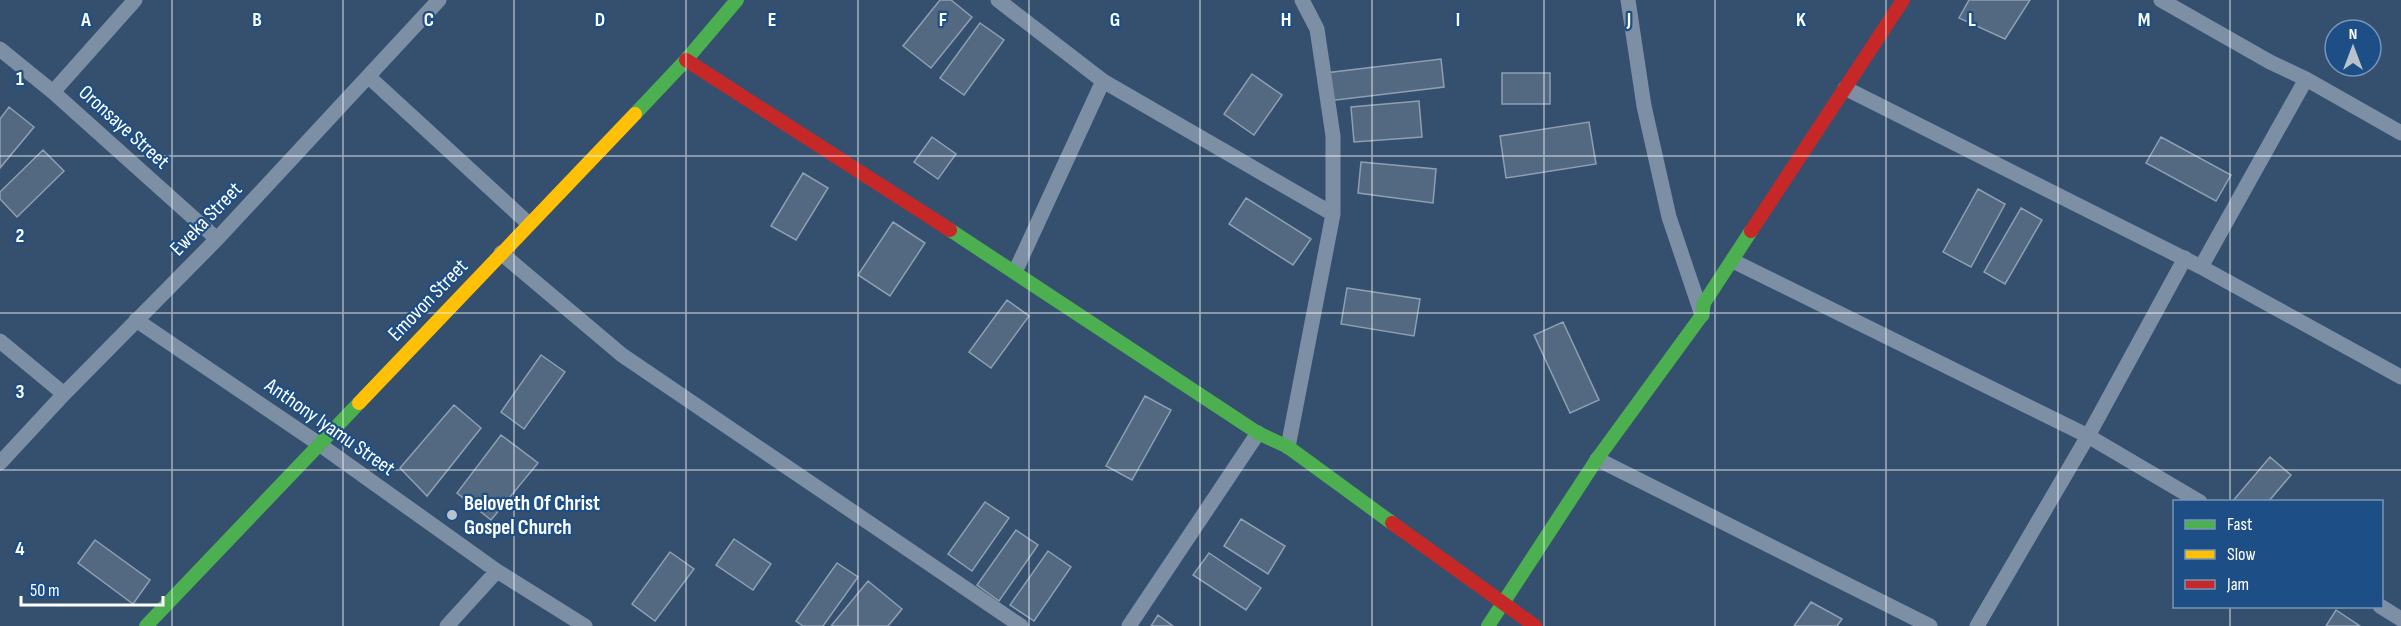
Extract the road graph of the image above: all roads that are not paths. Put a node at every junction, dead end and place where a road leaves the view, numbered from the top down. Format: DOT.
graph roads {
  1 [pos="135,0"];
  2 [pos="439,0"];
  3 [pos="737,0"];
  4 [pos="998,0"];
  5 [pos="1302,0"];
  6 [pos="1628,0"];
  7 [pos="1903,0"];
  8 [pos="2161,0"];
  9 [pos="0,49"];
  10 [pos="686,60"];
  11 [pos="369,77"];
  12 [pos="2306,79"];
  13 [pos="1103,81"];
  14 [pos="1845,88"];
  15 [pos="53,92"];
  16 [pos="2401,133"];
  17 [pos="1333,214"];
  18 [pos="529,224"];
  19 [pos="217,239"];
  20 [pos="501,253"];
  21 [pos="2185,258"];
  22 [pos="1732,261"];
  23 [pos="2201,267"];
  24 [pos="1015,272"];
  25 [pos="1702,315"];
  26 [pos="136,320"];
  27 [pos="0,341"];
  28 [pos="2401,377"];
  29 [pos="64,394"];
  30 [pos="1258,433"];
  31 [pos="2088,436"];
  32 [pos="320,444"];
  33 [pos="1288,447"];
  34 [pos="1597,459"];
  35 [pos="0,463"];
  36 [pos="2198,500"];
  37 [pos="496,572"];
  38 [pos="1503,606"];
  39 [pos="2383,608"];
  40 [pos="2401,619"];
  41 [pos="146,626"];
  42 [pos="447,626"];
  43 [pos="585,626"];
  44 [pos="1021,626"];
  45 [pos="1129,626"];
  46 [pos="1488,626"];
  47 [pos="1534,626"];
  48 [pos="1930,626"];
  49 [pos="1977,626"];
  1 -- 15 [label="street"];
  2 -- 11 [label="street, Eweka Street"];
  3 -- 10 [label="street, Emovon Street"];
  4 -- 13 [label="street"];
  5 -- 17 [label="street"];
  6 -- 25 [label="street"];
  7 -- 14 [label="street"];
  8 -- 12 [label="street"];
  9 -- 15 [label="street, Oronsaye Street"];
  10 -- 18 [label="street, Emovon Street"];
  10 -- 24 [label="street"];
  11 -- 18 [label="street"];
  11 -- 19 [label="street, Eweka Street"];
  12 -- 16 [label="street"];
  12 -- 23 [label="street"];
  13 -- 17 [label="street"];
  13 -- 24 [label="street"];
  14 -- 21 [label="street"];
  14 -- 22 [label="street"];
  15 -- 19 [label="street, Oronsaye Street"];
  17 -- 33 [label="street"];
  18 -- 20 [label="street, Emovon Street"];
  19 -- 26 [label="street, Eweka Street"];
  20 -- 32 [label="street, Emovon Street"];
  20 -- 44 [label="street"];
  21 -- 23 [label="street"];
  21 -- 31 [label="street"];
  22 -- 25 [label="street"];
  22 -- 31 [label="street"];
  23 -- 28 [label="street"];
  24 -- 30 [label="street"];
  25 -- 34 [label="street"];
  26 -- 29 [label="street, Eweka Street"];
  26 -- 32 [label="street, Anthony Iyamu Street"];
  27 -- 29 [label="street"];
  29 -- 35 [label="street, Eweka Street"];
  30 -- 33 [label="street"];
  30 -- 45 [label="street"];
  31 -- 36 [label="street"];
  31 -- 49 [label="street"];
  32 -- 37 [label="street, Anthony Iyamu Street"];
  32 -- 41 [label="street, Emovon Street"];
  33 -- 38 [label="street"];
  34 -- 38 [label="street"];
  34 -- 48 [label="street"];
  37 -- 42 [label="street"];
  37 -- 43 [label="street"];
  38 -- 46 [label="street"];
  38 -- 47 [label="street"];
  39 -- 40 [label="street"];
}
